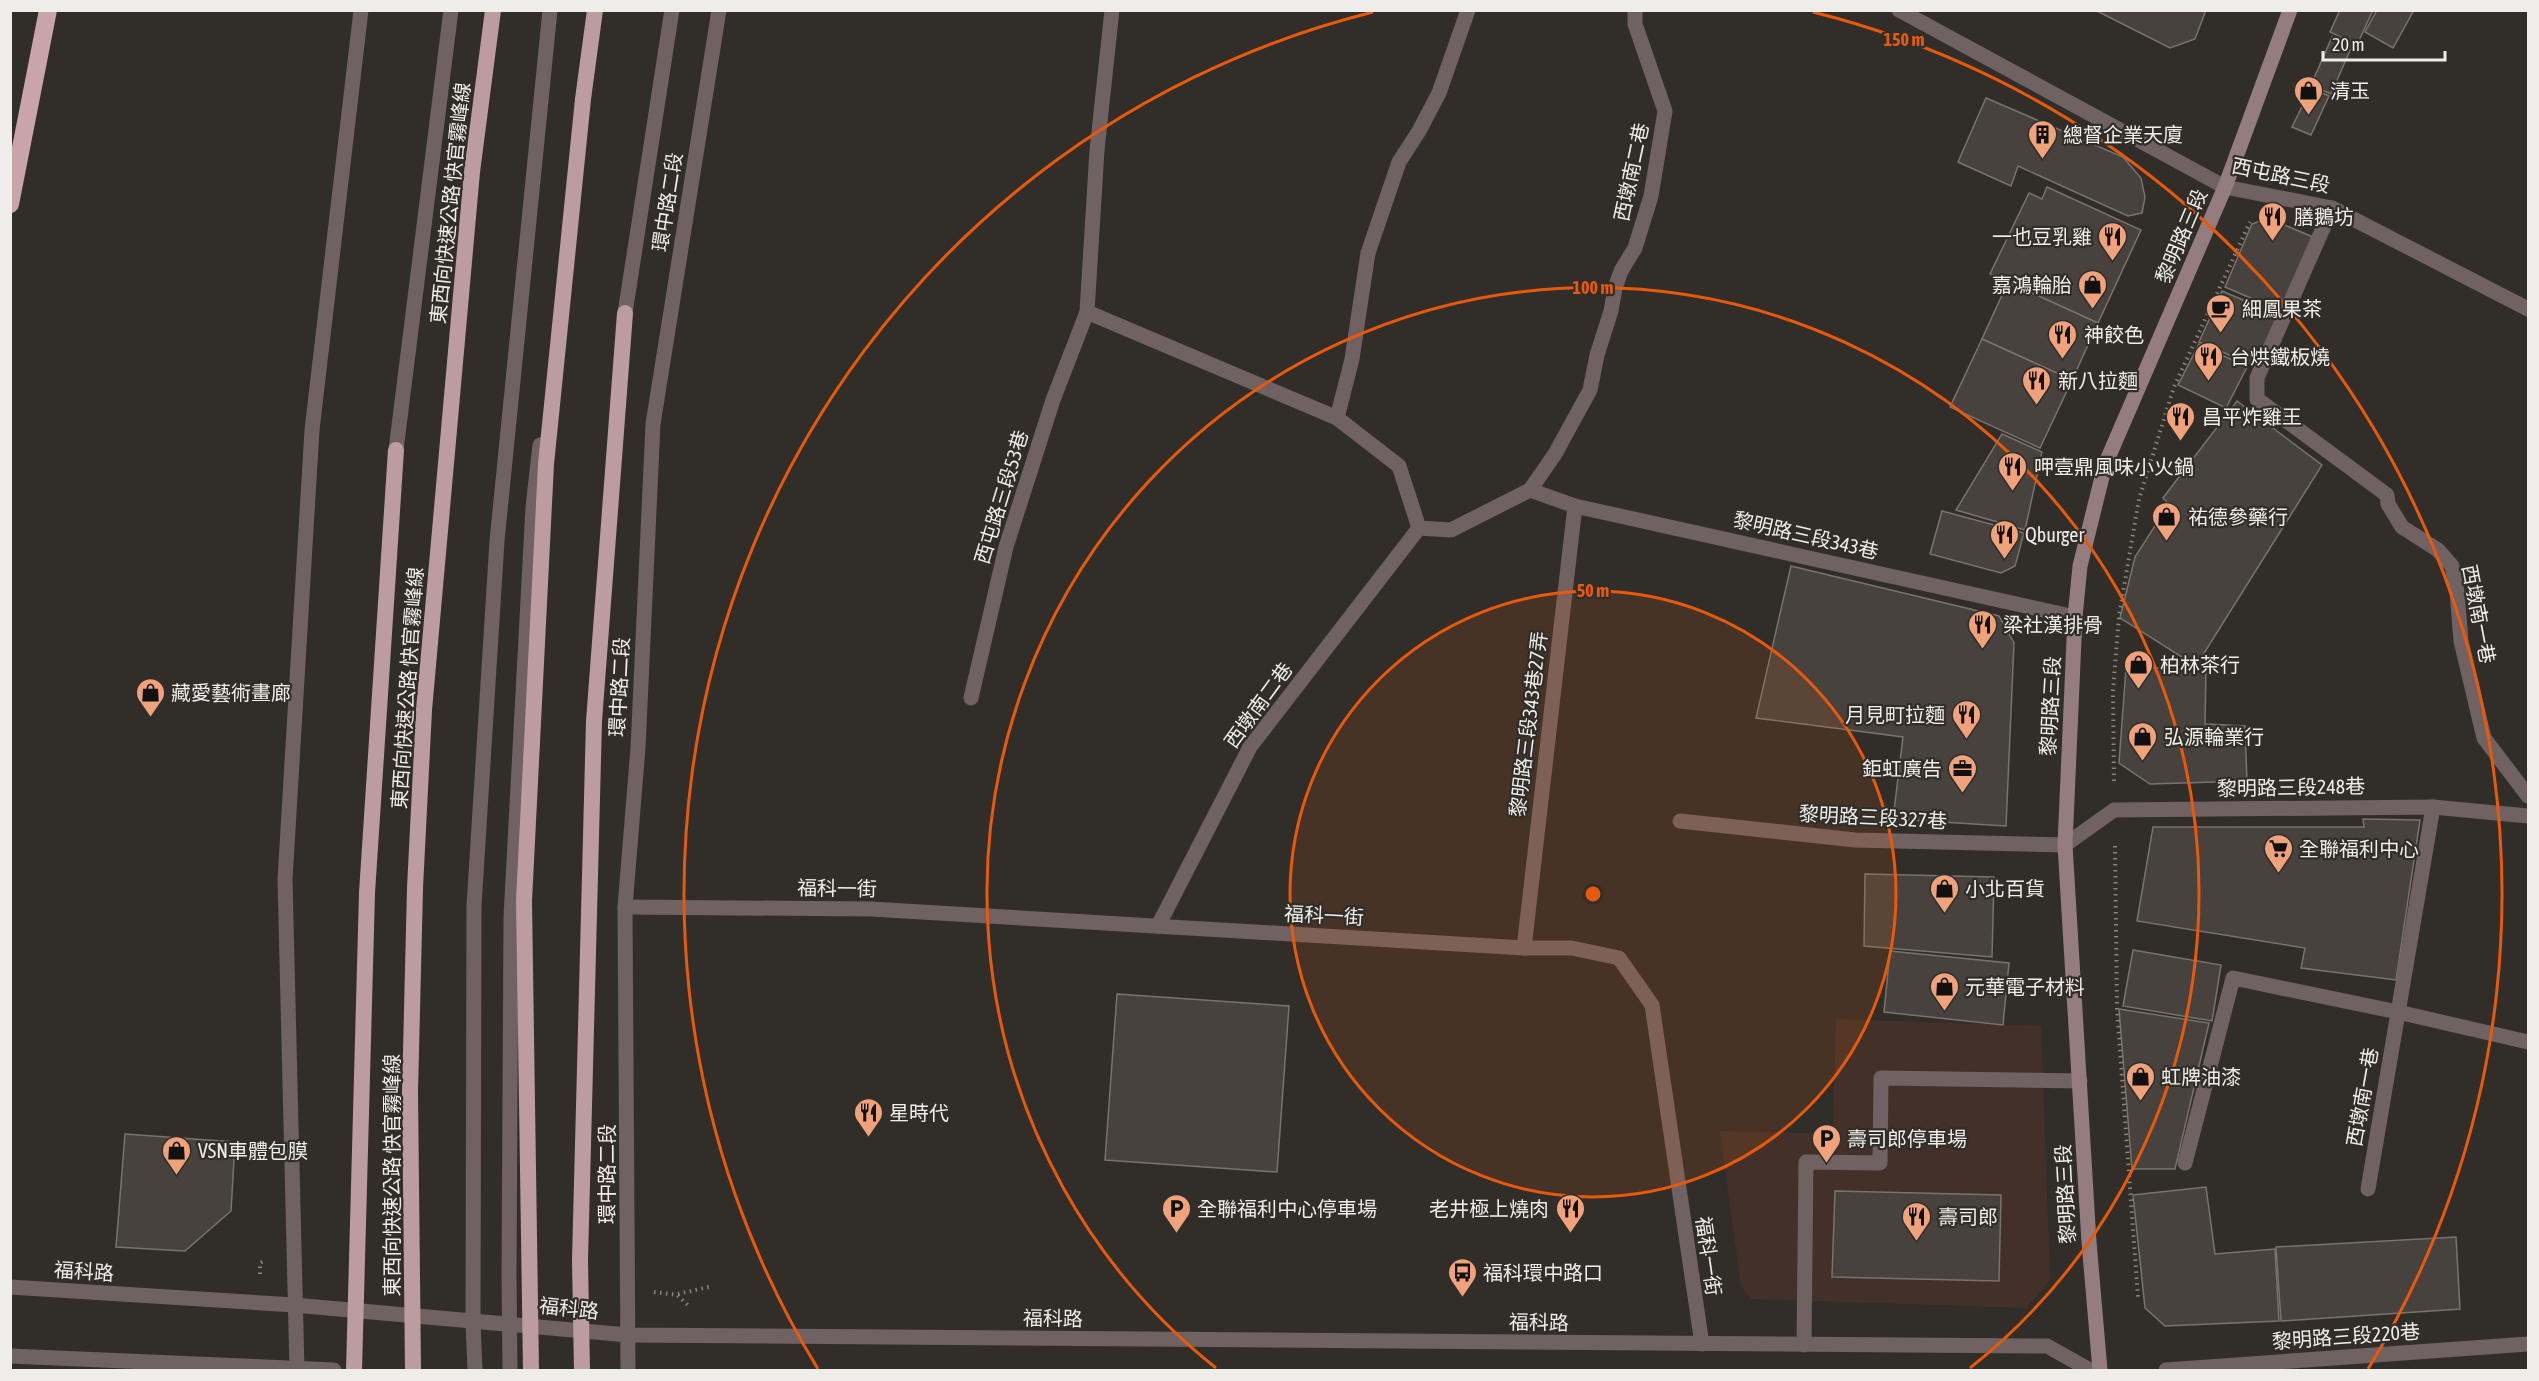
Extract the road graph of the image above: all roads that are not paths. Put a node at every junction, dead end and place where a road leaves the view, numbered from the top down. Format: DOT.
graph roads {
  1 [pos="48,10"];
  2 [pos="361,10"];
  3 [pos="451,10"];
  4 [pos="493,10"];
  5 [pos="550,10"];
  6 [pos="588,10"];
  7 [pos="595,10"];
  8 [pos="672,10"];
  9 [pos="719,10"];
  10 [pos="1112,10"];
  11 [pos="1468,10"];
  12 [pos="1635,10"];
  13 [pos="1899,10"];
  14 [pos="2289,10"];
  15 [pos="2225,187"];
  16 [pos="10,204"];
  17 [pos="2332,208"];
  18 [pos="2529,309"];
  19 [pos="1087,312"];
  20 [pos="625,313"];
  21 [pos="1337,418"];
  22 [pos="396,450"];
  23 [pos="1530,490"];
  24 [pos="1575,506"];
  25 [pos="1419,528"];
  26 [pos="2075,617"];
  27 [pos="971,698"];
  28 [pos="2529,796"];
  29 [pos="2433,807"];
  30 [pos="2529,816"];
  31 [pos="1680,821"];
  32 [pos="2065,845"];
  33 [pos="624,907"];
  34 [pos="1158,926"];
  35 [pos="1524,948"];
  36 [pos="2398,1012"];
  37 [pos="2529,1042"];
  38 [pos="2080,1081"];
  39 [pos="2185,1163"];
  40 [pos="2368,1189"];
  41 [pos="10,1287"];
  42 [pos="294,1305"];
  43 [pos="473,1322"];
  44 [pos="508,1323"];
  45 [pos="628,1335"];
  46 [pos="1702,1344"];
  47 [pos="2529,1344"];
  48 [pos="1804,1345"];
  49 [pos="10,1356"];
  50 [pos="297,1369"];
  51 [pos="334,1371"];
  52 [pos="354,1371"];
  53 [pos="413,1371"];
  54 [pos="475,1371"];
  55 [pos="510,1371"];
  56 [pos="531,1371"];
  57 [pos="582,1371"];
  58 [pos="627,1371"];
  59 [pos="2090,1371"];
  60 [pos="2100,1371"];
  61 [pos="2166,1371"];
  1 -- 16 [label="highway"];
  2 -- 42 [label="street"];
  3 -- 22 [label="street"];
  4 -- 53 [label="highway, 東西向快速公路 快官霧峰線"];
  5 -- 43 [label="street"];
  6 -- 44 [label="street"];
  7 -- 56 [label="highway"];
  8 -- 20 [label="street"];
  9 -- 33 [label="street, 環中路二段"];
  10 -- 19 [label="street, 西屯路三段53巷"];
  11 -- 21 [label="street"];
  12 -- 23 [label="street, 西墩南二巷"];
  13 -- 15 [label="street, 西屯路三段"];
  14 -- 15 [label="main road, 黎明路三段"];
  15 -- 17 [label="street, 西屯路三段"];
  15 -- 26 [label="main road, 黎明路三段"];
  17 -- 18 [label="street, 西屯路三段"];
  17 -- 28 [label="street, 西墩南一巷"];
  19 -- 21 [label="street"];
  19 -- 27 [label="street, 西屯路三段53巷"];
  20 -- 57 [label="highway"];
  21 -- 25 [label="street"];
  22 -- 52 [label="highway"];
  23 -- 24 [label="street, 黎明路三段343巷"];
  23 -- 25 [label="street, 西墩南二巷"];
  24 -- 26 [label="street, 黎明路三段343巷"];
  24 -- 35 [label="street, 黎明路三段343巷27弄"];
  25 -- 34 [label="street, 西墩南二巷"];
  26 -- 32 [label="main road, 黎明路三段"];
  29 -- 30 [label="street, 黎明路三段248巷"];
  29 -- 32 [label="street, 黎明路三段248巷"];
  29 -- 36 [label="street, 西墩南一巷"];
  31 -- 32 [label="street, 黎明路三段327巷"];
  32 -- 38 [label="main road, 黎明路三段"];
  33 -- 34 [label="street, 福科一街"];
  33 -- 45 [label="street, 環中路二段"];
  34 -- 35 [label="street, 福科一街"];
  35 -- 46 [label="street, 福科一街"];
  36 -- 37 [label="street"];
  36 -- 39 [label="street"];
  36 -- 40 [label="street, 西墩南一巷"];
  38 -- 48 [label="street"];
  38 -- 60 [label="main road, 黎明路三段"];
  41 -- 42 [label="street, 福科路"];
  42 -- 43 [label="street, 福科路"];
  42 -- 50 [label="street"];
  43 -- 44 [label="street, 福科路"];
  43 -- 54 [label="street"];
  44 -- 45 [label="street, 福科路"];
  44 -- 55 [label="street"];
  45 -- 46 [label="street, 福科路"];
  45 -- 58 [label="street, 環中路二段"];
  46 -- 48 [label="street, 福科路"];
  47 -- 61 [label="street, 黎明路三段220巷"];
  48 -- 59 [label="street, 福科路"];
  49 -- 50 [label="street"];
  50 -- 51 [label="street"];
}
